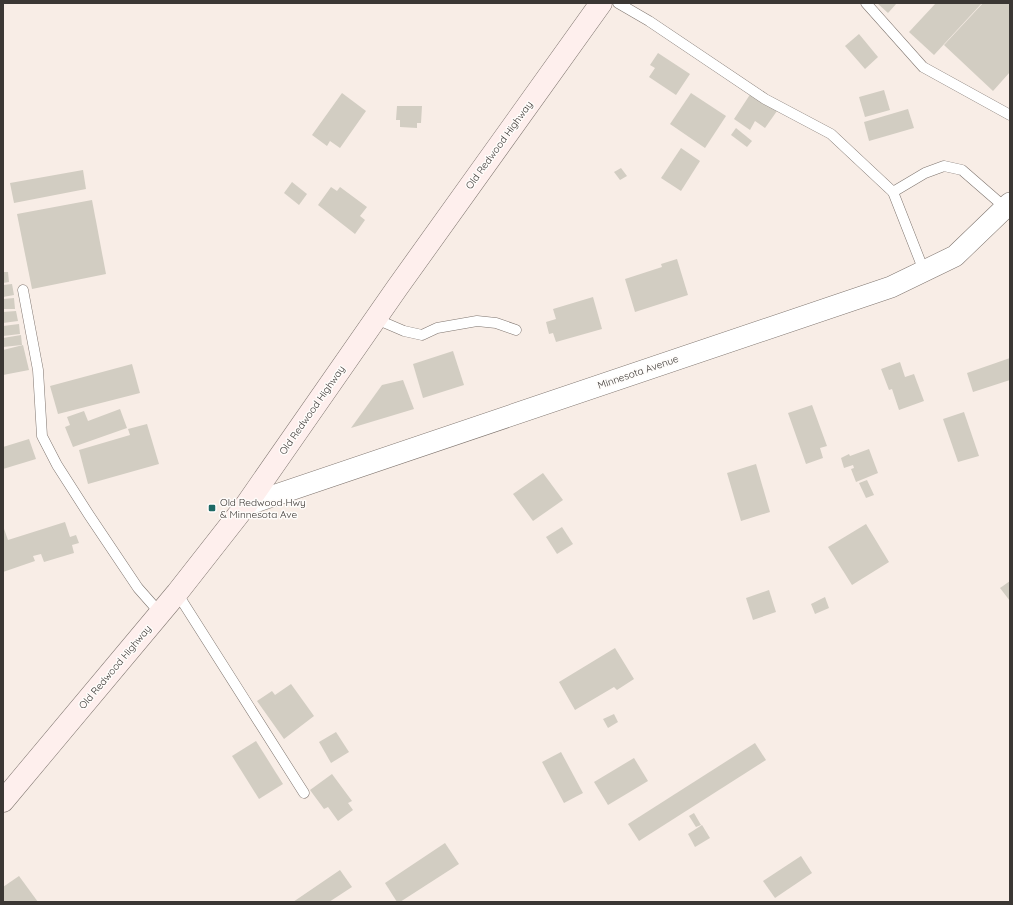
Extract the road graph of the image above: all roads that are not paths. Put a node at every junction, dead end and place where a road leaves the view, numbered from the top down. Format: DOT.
graph roads {
  1 [pos="601,3"];
  2 [pos="618,3"];
  3 [pos="866,3"];
  4 [pos="1010,115"];
  5 [pos="893,192"];
  6 [pos="1009,208"];
  7 [pos="924,271"];
  8 [pos="23,290"];
  9 [pos="376,319"];
  10 [pos="516,330"];
  11 [pos="246,504"];
  12 [pos="177,593"];
  13 [pos="160,613"];
  14 [pos="304,793"];
  15 [pos="3,801"];
  1 -- 9 [label="main road, Old Redwood Highway"];
  2 -- 5 [label="lane"];
  3 -- 4 [label="lane"];
  5 -- 6 [label="lane"];
  5 -- 7 [label="lane"];
  6 -- 7 [label="street, Minnesota Avenue"];
  7 -- 11 [label="street, Minnesota Avenue"];
  8 -- 13 [label="lane"];
  9 -- 10 [label="lane"];
  9 -- 11 [label="main road, Old Redwood Highway"];
  11 -- 12 [label="main road, Old Redwood Highway"];
  12 -- 13 [label="main road, Old Redwood Highway"];
  12 -- 14 [label="lane"];
  13 -- 15 [label="main road, Old Redwood Highway"];
}
